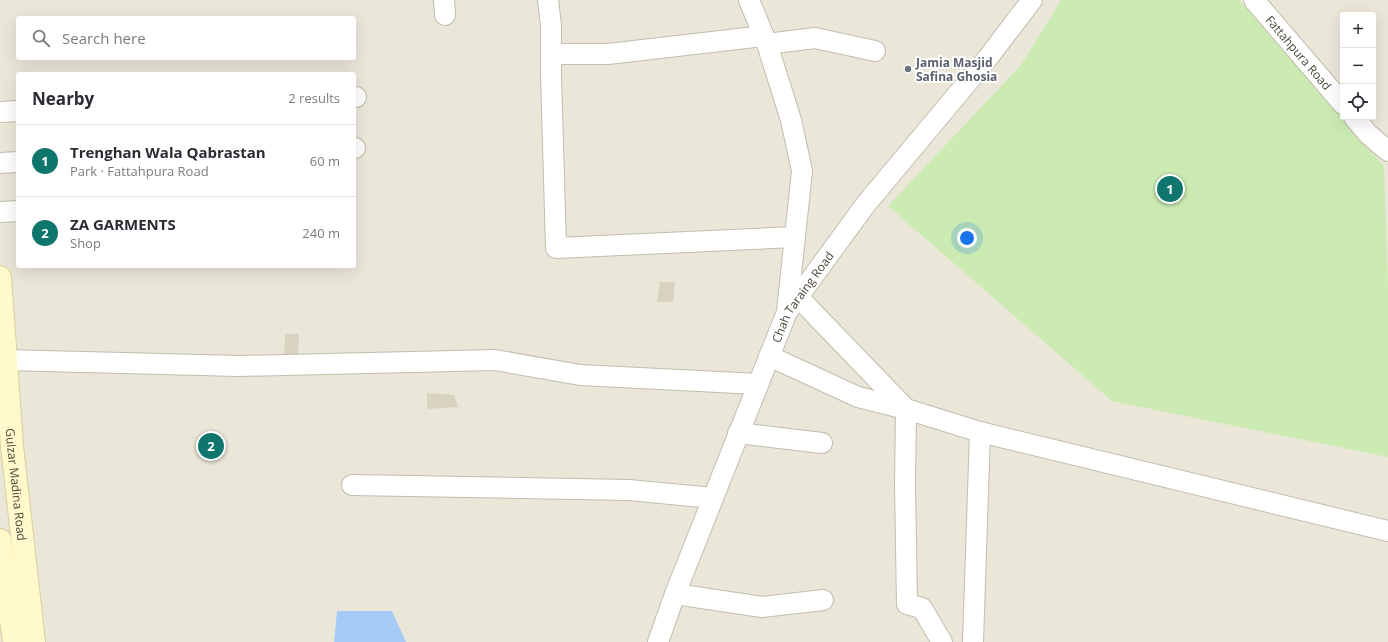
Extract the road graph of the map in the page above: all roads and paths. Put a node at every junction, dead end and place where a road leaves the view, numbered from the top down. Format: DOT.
graph roads {
  1 [pos="548,0"];
  2 [pos="749,0"];
  3 [pos="1032,0"];
  4 [pos="1254,0"];
  5 [pos="766,40"];
  6 [pos="875,51"];
  7 [pos="551,54"];
  8 [pos="1340,100"];
  9 [pos="16,111"];
  10 [pos="0,112"];
  11 [pos="1356,120"];
  12 [pos="1388,152"];
  13 [pos="16,162"];
  14 [pos="0,163"];
  15 [pos="16,211"];
  16 [pos="0,212"];
  17 [pos="795,238"];
  18 [pos="0,277"];
  19 [pos="793,304"];
  20 [pos="769,356"];
  21 [pos="6,360"];
  22 [pos="758,384"];
  23 [pos="906,409"];
  24 [pos="980,432"];
  25 [pos="738,433"];
  26 [pos="822,443"];
  27 [pos="6,447"];
  28 [pos="352,484"];
  29 [pos="713,498"];
  30 [pos="1388,531"];
  31 [pos="0,540"];
  32 [pos="3,584"];
  33 [pos="675,594"];
  34 [pos="823,600"];
  35 [pos="14,642"];
  36 [pos="34,642"];
  37 [pos="658,642"];
  38 [pos="942,642"];
  39 [pos="973,642"];
  1 -- 7 [label="street"];
  2 -- 5 [label="street"];
  3 -- 19 [label="street, Chah Taraing Road"];
  4 -- 8 [label="street, Fattahpura Road"];
  5 -- 6 [label="street"];
  5 -- 7 [label="street"];
  5 -- 17 [label="street"];
  7 -- 17 [label="street"];
  9 -- 10 [label="street"];
  11 -- 12 [label="street"];
  13 -- 14 [label="street"];
  15 -- 16 [label="street"];
  17 -- 19 [label="street"];
  18 -- 21 [label="street, Gulzar Madina Road"];
  19 -- 20 [label="street, Chah Taraing Road"];
  19 -- 23 [label="street"];
  20 -- 22 [label="street, Chah Taraing Road"];
  20 -- 23 [label="street"];
  21 -- 22 [label="street"];
  21 -- 27 [label="street, Gulzar Madina Road"];
  22 -- 25 [label="street, Chah Taraing Road"];
  23 -- 24 [label="street"];
  23 -- 38 [label="street"];
  24 -- 30 [label="street"];
  24 -- 39 [label="street"];
  25 -- 26 [label="street"];
  25 -- 29 [label="street, Chah Taraing Road"];
  27 -- 36 [label="street, Gulzar Madina Road"];
  28 -- 29 [label="street"];
  29 -- 33 [label="street, Chah Taraing Road"];
  31 -- 32 [label="street, Gulzar Madina Road"];
  32 -- 35 [label="street, Gulzar Madina Road"];
  33 -- 34 [label="street"];
  33 -- 37 [label="street, Chah Taraing Road"];
}
